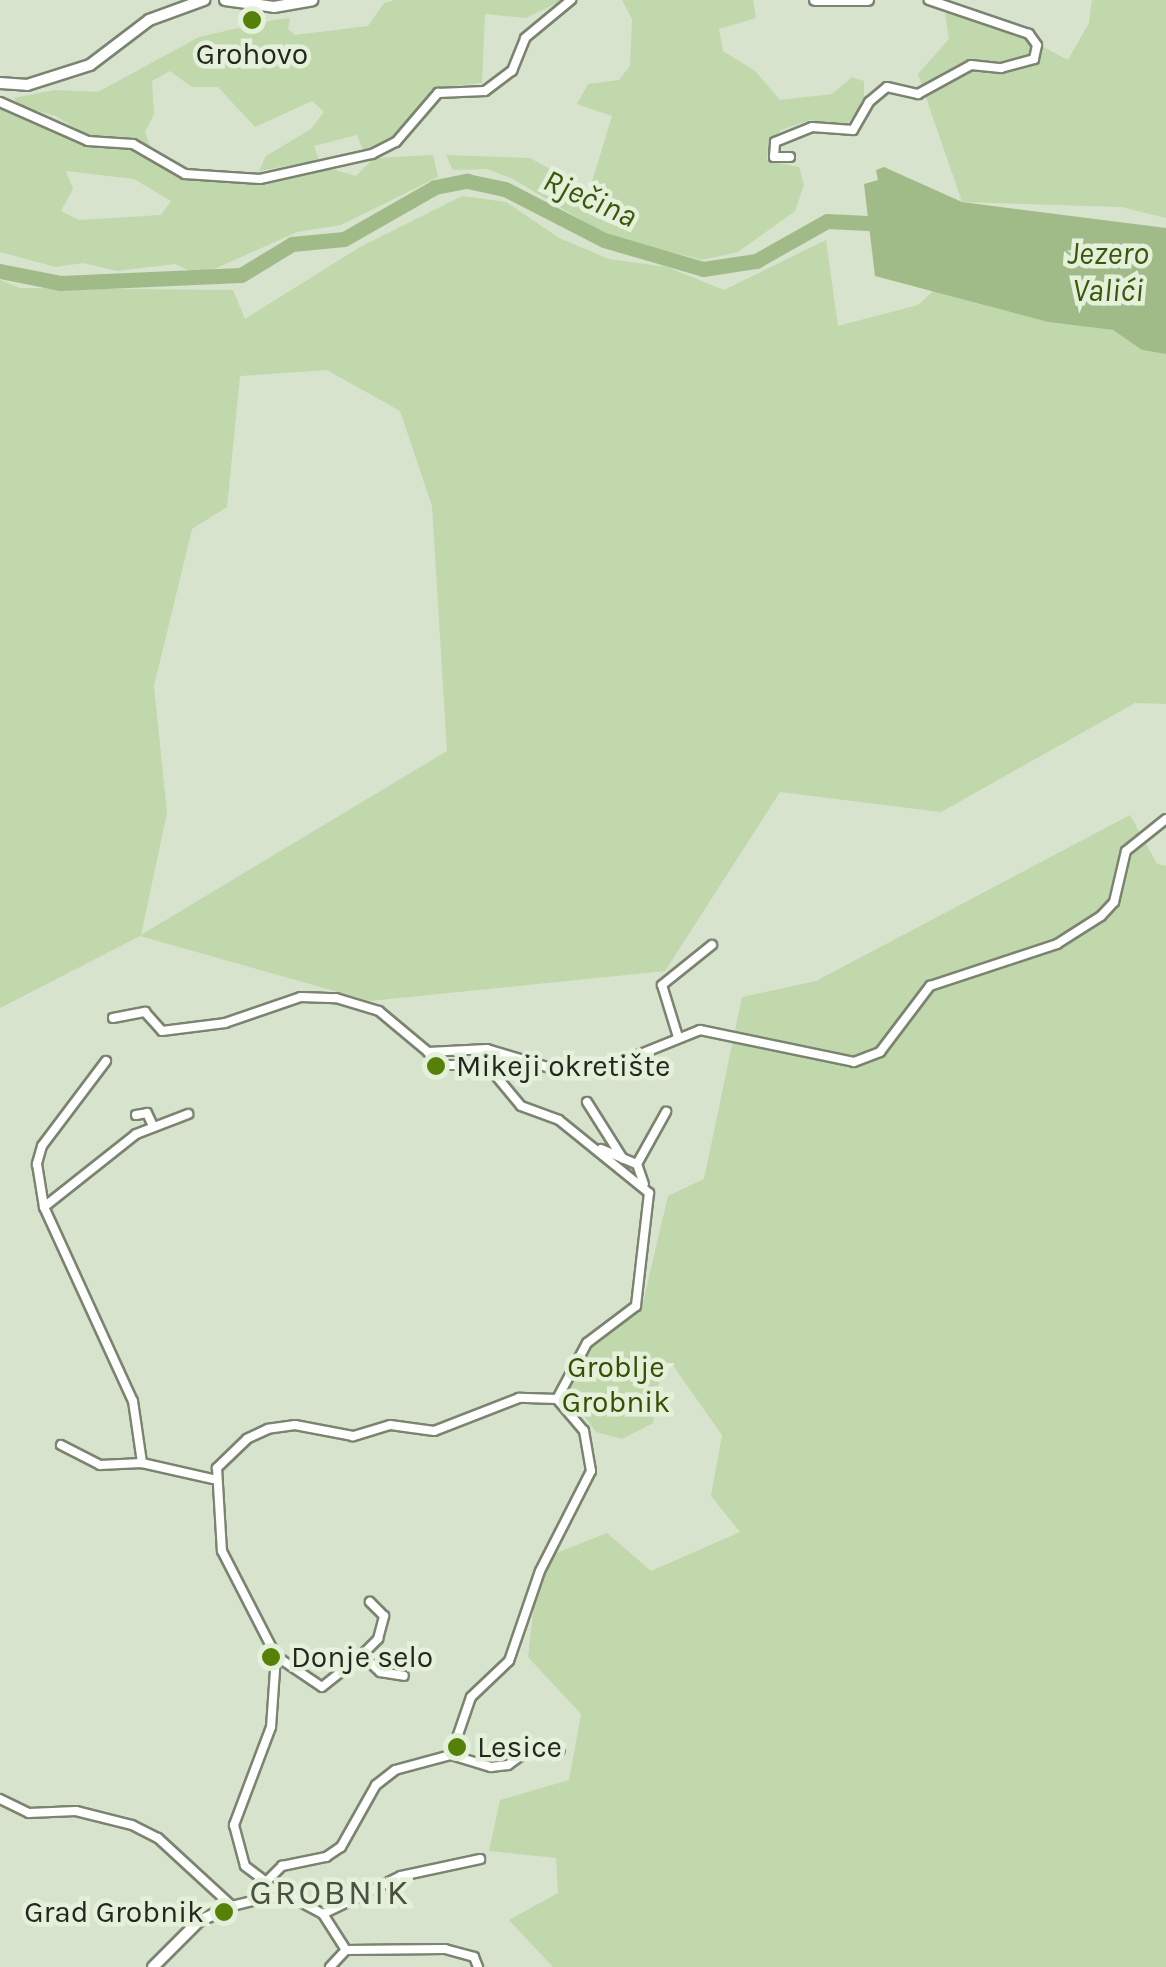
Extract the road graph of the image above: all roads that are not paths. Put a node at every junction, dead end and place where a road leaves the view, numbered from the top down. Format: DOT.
graph roads {
  1 [pos="204,0"];
  2 [pos="225,0"];
  3 [pos="312,0"];
  4 [pos="571,0"];
  5 [pos="815,0"];
  6 [pos="868,0"];
  7 [pos="929,0"];
  8 [pos="0,84"];
  9 [pos="0,102"];
  10 [pos="790,157"];
  11 [pos="1166,819"];
  12 [pos="712,945"];
  13 [pos="113,1018"];
  14 [pos="678,1036"];
  15 [pos="428,1052"];
  16 [pos="106,1061"];
  17 [pos="587,1102"];
  18 [pos="666,1112"];
  19 [pos="188,1114"];
  20 [pos="136,1115"];
  21 [pos="153,1126"];
  22 [pos="594,1148"];
  23 [pos="623,1158"];
  24 [pos="637,1164"];
  25 [pos="644,1184"];
  26 [pos="44,1207"];
  27 [pos="557,1398"];
  28 [pos="60,1445"];
  29 [pos="142,1463"];
  30 [pos="213,1479"];
  31 [pos="370,1602"];
  32 [pos="362,1655"];
  33 [pos="276,1656"];
  34 [pos="404,1676"];
  35 [pos="560,1750"];
  36 [pos="451,1755"];
  37 [pos="0,1799"];
  38 [pos="480,1859"];
  39 [pos="266,1882"];
  40 [pos="264,1898"];
  41 [pos="232,1906"];
  42 [pos="323,1914"];
  43 [pos="346,1950"];
  44 [pos="152,1967"];
  45 [pos="330,1967"];
  46 [pos="478,1967"];
  1 -- 8 [label="main road"];
  2 -- 3 [label="main road"];
  4 -- 9 [label="street"];
  5 -- 6 [label="main road"];
  7 -- 10 [label="street"];
  11 -- 14 [label="street"];
  12 -- 14 [label="street"];
  13 -- 15 [label="street"];
  14 -- 15 [label="street"];
  15 -- 22 [label="street"];
  16 -- 26 [label="street"];
  17 -- 23 [label="street"];
  18 -- 24 [label="street"];
  19 -- 21 [label="street"];
  20 -- 21 [label="street"];
  21 -- 26 [label="street"];
  22 -- 23 [label="street"];
  22 -- 25 [label="street"];
  23 -- 24 [label="street"];
  24 -- 25 [label="street"];
  25 -- 27 [label="street"];
  26 -- 29 [label="street"];
  27 -- 30 [label="street"];
  27 -- 36 [label="street"];
  28 -- 29 [label="street"];
  29 -- 30 [label="street"];
  30 -- 33 [label="street"];
  31 -- 32 [label="street"];
  32 -- 33 [label="street"];
  32 -- 34 [label="street"];
  33 -- 39 [label="street"];
  35 -- 36 [label="street"];
  36 -- 39 [label="street"];
  37 -- 41 [label="street"];
  38 -- 42 [label="street"];
  39 -- 40 [label="street"];
  40 -- 41 [label="street"];
  40 -- 42 [label="street"];
  41 -- 44 [label="main road"];
  42 -- 43 [label="street"];
  43 -- 45 [label="street"];
  43 -- 46 [label="street"];
}
